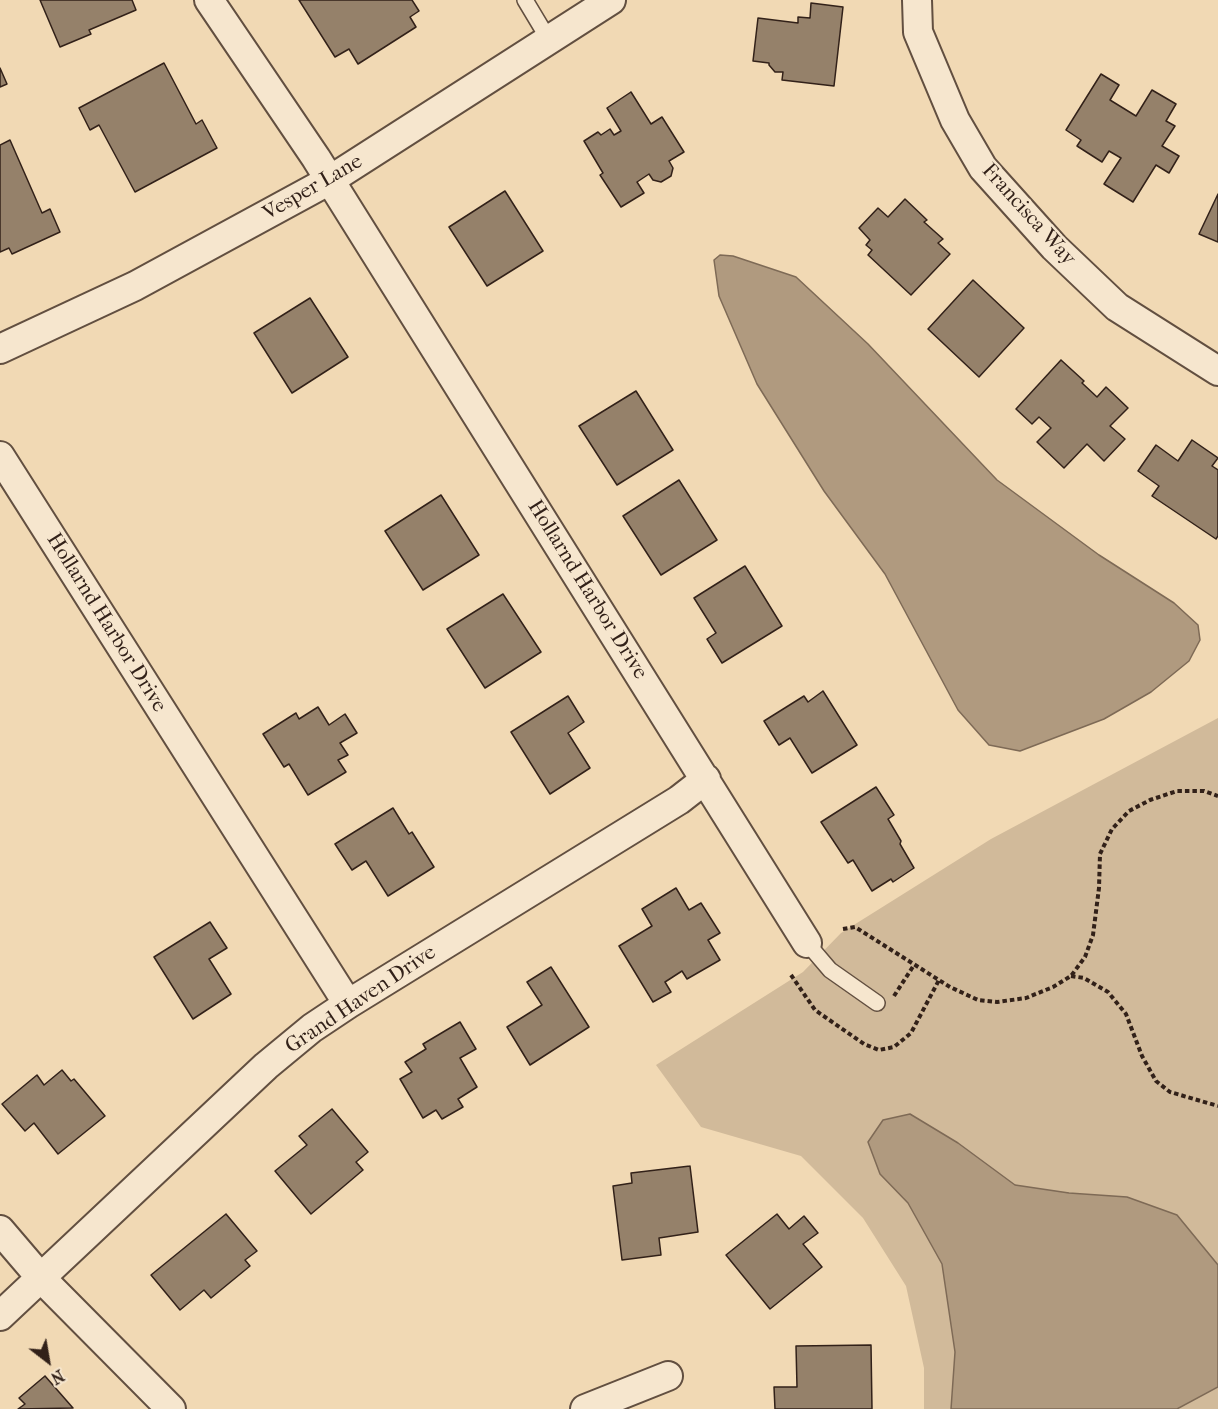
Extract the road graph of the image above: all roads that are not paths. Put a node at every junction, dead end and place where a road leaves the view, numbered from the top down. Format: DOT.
graph roads {
  1 [pos="209,0"];
  2 [pos="525,0"];
  3 [pos="611,0"];
  4 [pos="917,0"];
  5 [pos="549,40"];
  6 [pos="323,169"];
  7 [pos="0,349"];
  8 [pos="1218,371"];
  9 [pos="0,456"];
  10 [pos="706,779"];
  11 [pos="807,943"];
  12 [pos="877,1003"];
  13 [pos="348,1004"];
  14 [pos="0,1230"];
  15 [pos="41,1278"];
  16 [pos="0,1316"];
  17 [pos="669,1376"];
  18 [pos="171,1409"];
  19 [pos="585,1409"];
  1 -- 6 [label="street, Hollarnd Harbor Drive"];
  2 -- 5 [label="lane"];
  3 -- 5 [label="street, Vesper Lane"];
  4 -- 8 [label="street, Francisca Way"];
  5 -- 6 [label="street, Vesper Lane"];
  6 -- 7 [label="street, Vesper Lane"];
  6 -- 10 [label="street, Hollarnd Harbor Drive"];
  9 -- 13 [label="street, Hollarnd Harbor Drive"];
  10 -- 11 [label="street, Hollarnd Harbor Drive"];
  10 -- 13 [label="street, Grand Haven Drive"];
  11 -- 12 [label="lane, Hollarnd Harbor Drive"];
  13 -- 15 [label="street, Grand Haven Drive"];
  14 -- 15 [label="street"];
  15 -- 16 [label="street, Grand Haven Drive"];
  15 -- 18 [label="street"];
  17 -- 19 [label="street"];
}
